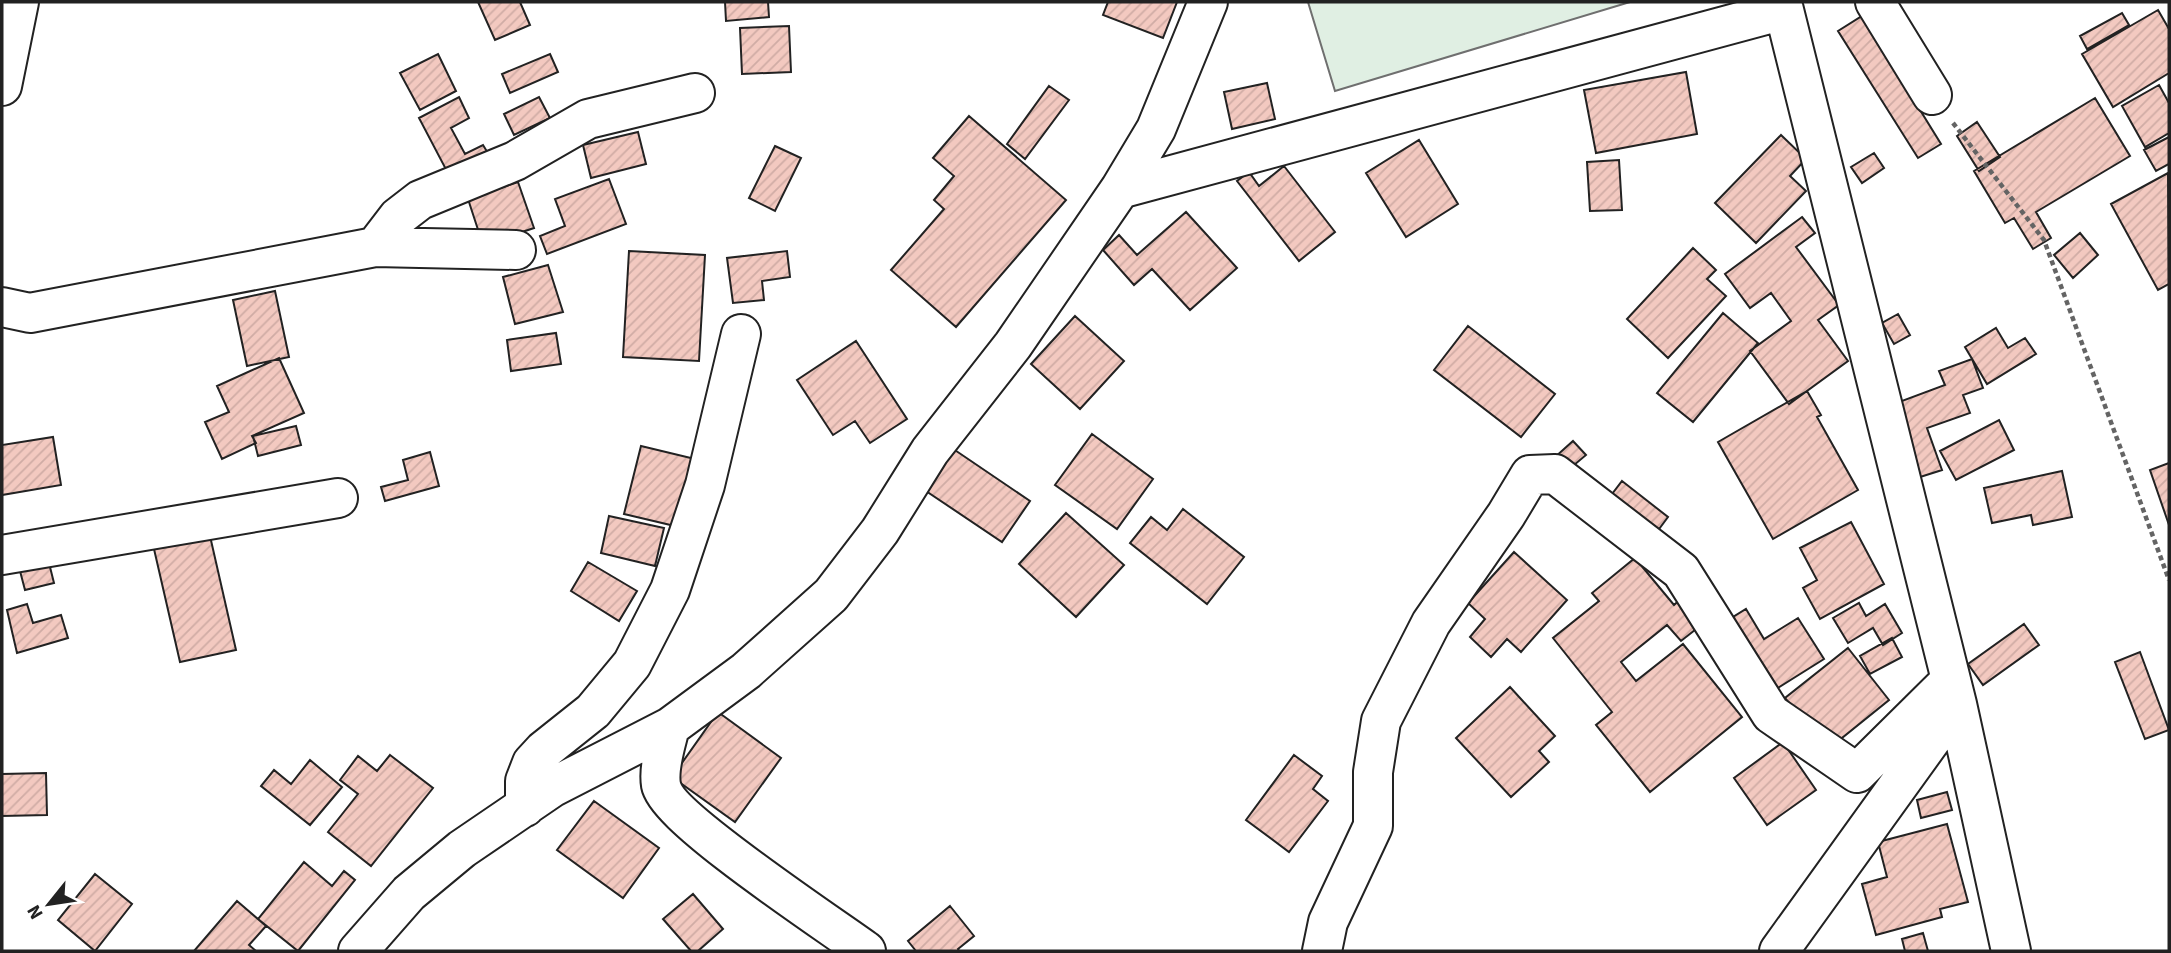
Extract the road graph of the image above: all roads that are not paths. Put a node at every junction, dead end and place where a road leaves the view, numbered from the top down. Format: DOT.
graph roads {
  1 [pos="19,2"];
  2 [pos="1208,2"];
  3 [pos="1875,2"];
  4 [pos="1783,6"];
  5 [pos="2,86"];
  6 [pos="695,93"];
  7 [pos="1931,95"];
  8 [pos="1120,189"];
  9 [pos="375,247"];
  10 [pos="516,250"];
  11 [pos="2,307"];
  12 [pos="741,334"];
  13 [pos="338,498"];
  14 [pos="2,555"];
  15 [pos="1954,692"];
  16 [pos="670,727"];
  17 [pos="525,807"];
  18 [pos="370,944"];
  19 [pos="866,951"];
  20 [pos="1322,951"];
  21 [pos="1779,951"];
  22 [pos="2011,951"];
  1 -- 5 [label="street"];
  2 -- 8 [label="street"];
  3 -- 7 [label="street"];
  4 -- 8 [label="street"];
  4 -- 15 [label="street"];
  6 -- 9 [label="street"];
  8 -- 16 [label="street"];
  9 -- 10 [label="street"];
  9 -- 11 [label="street"];
  12 -- 17 [label="street"];
  13 -- 14 [label="street"];
  15 -- 20 [label="street"];
  15 -- 21 [label="street"];
  15 -- 22 [label="street"];
  16 -- 17 [label="street"];
  16 -- 19 [label="street"];
  17 -- 18 [label="street"];
}
